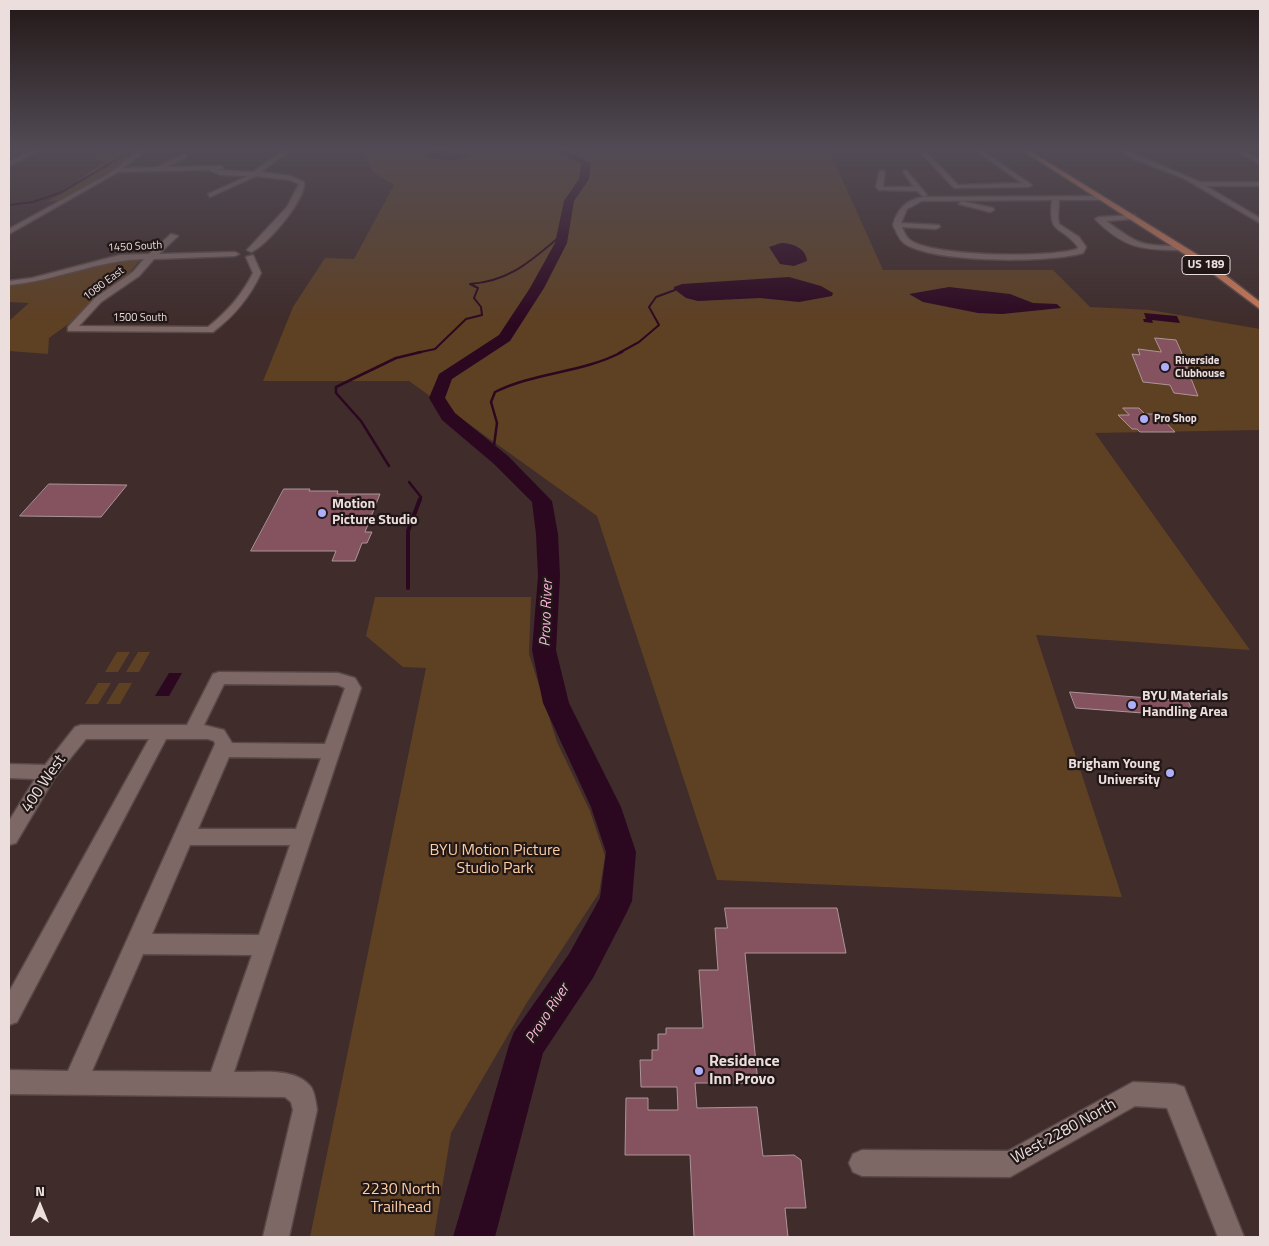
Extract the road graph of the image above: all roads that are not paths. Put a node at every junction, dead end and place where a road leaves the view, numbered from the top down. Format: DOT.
graph roads {
  1 [pos="52,208"];
  2 [pos="287,208"];
  3 [pos="904,208"];
  4 [pos="978,208"];
  5 [pos="1055,208"];
  6 [pos="1118,208"];
  7 [pos="1235,208"];
  8 [pos="990,210"];
  9 [pos="1132,217"];
  10 [pos="9,221"];
  11 [pos="1260,221"];
  12 [pos="27,222"];
  13 [pos="896,225"];
  14 [pos="936,227"];
  15 [pos="9,232"];
  16 [pos="174,236"];
  17 [pos="1180,248"];
  18 [pos="250,254"];
  19 [pos="152,258"];
  20 [pos="9,283"];
  21 [pos="1260,306"];
  22 [pos="71,329"];
  23 [pos="161,732"];
  24 [pos="192,732"];
  25 [pos="223,750"];
  26 [pos="331,751"];
  27 [pos="9,771"];
  28 [pos="49,772"];
  29 [pos="9,837"];
  30 [pos="184,837"];
  31 [pos="301,838"];
  32 [pos="136,944"];
  33 [pos="265,945"];
  34 [pos="9,1014"];
  35 [pos="9,1082"];
  36 [pos="75,1082"];
  37 [pos="219,1083"];
  38 [pos="862,1163"];
  39 [pos="276,1237"];
  40 [pos="1230,1237"];
  1 -- 12 [label="street"];
  2 -- 18 [label="street"];
  3 -- 13 [label="street"];
  4 -- 8 [label="street"];
  5 -- 13 [label="street"];
  6 -- 9 [label="highway, US 189"];
  7 -- 11 [label="street"];
  9 -- 17 [label="highway, US 189"];
  9 -- 17 [label="street"];
  10 -- 12 [label="street"];
  12 -- 15 [label="street"];
  13 -- 14 [label="street"];
  16 -- 19 [label="street, 1080 East"];
  17 -- 21 [label="highway, US 189"];
  18 -- 19 [label="street, 1450 South"];
  18 -- 22 [label="street, 1500 South"];
  19 -- 20 [label="street, 1450 South"];
  19 -- 22 [label="street, 1080 East"];
  23 -- 24 [label="street"];
  23 -- 28 [label="street, 400 West"];
  23 -- 34 [label="street"];
  24 -- 25 [label="street"];
  24 -- 26 [label="street"];
  25 -- 26 [label="street"];
  25 -- 30 [label="street"];
  26 -- 31 [label="street"];
  27 -- 28 [label="street"];
  28 -- 29 [label="street, 400 West"];
  30 -- 31 [label="street"];
  30 -- 32 [label="street"];
  31 -- 33 [label="street"];
  32 -- 33 [label="street"];
  32 -- 36 [label="street"];
  33 -- 37 [label="street"];
  35 -- 36 [label="street"];
  36 -- 37 [label="street"];
  37 -- 39 [label="street"];
  38 -- 40 [label="street, West 2280 North"];
}
